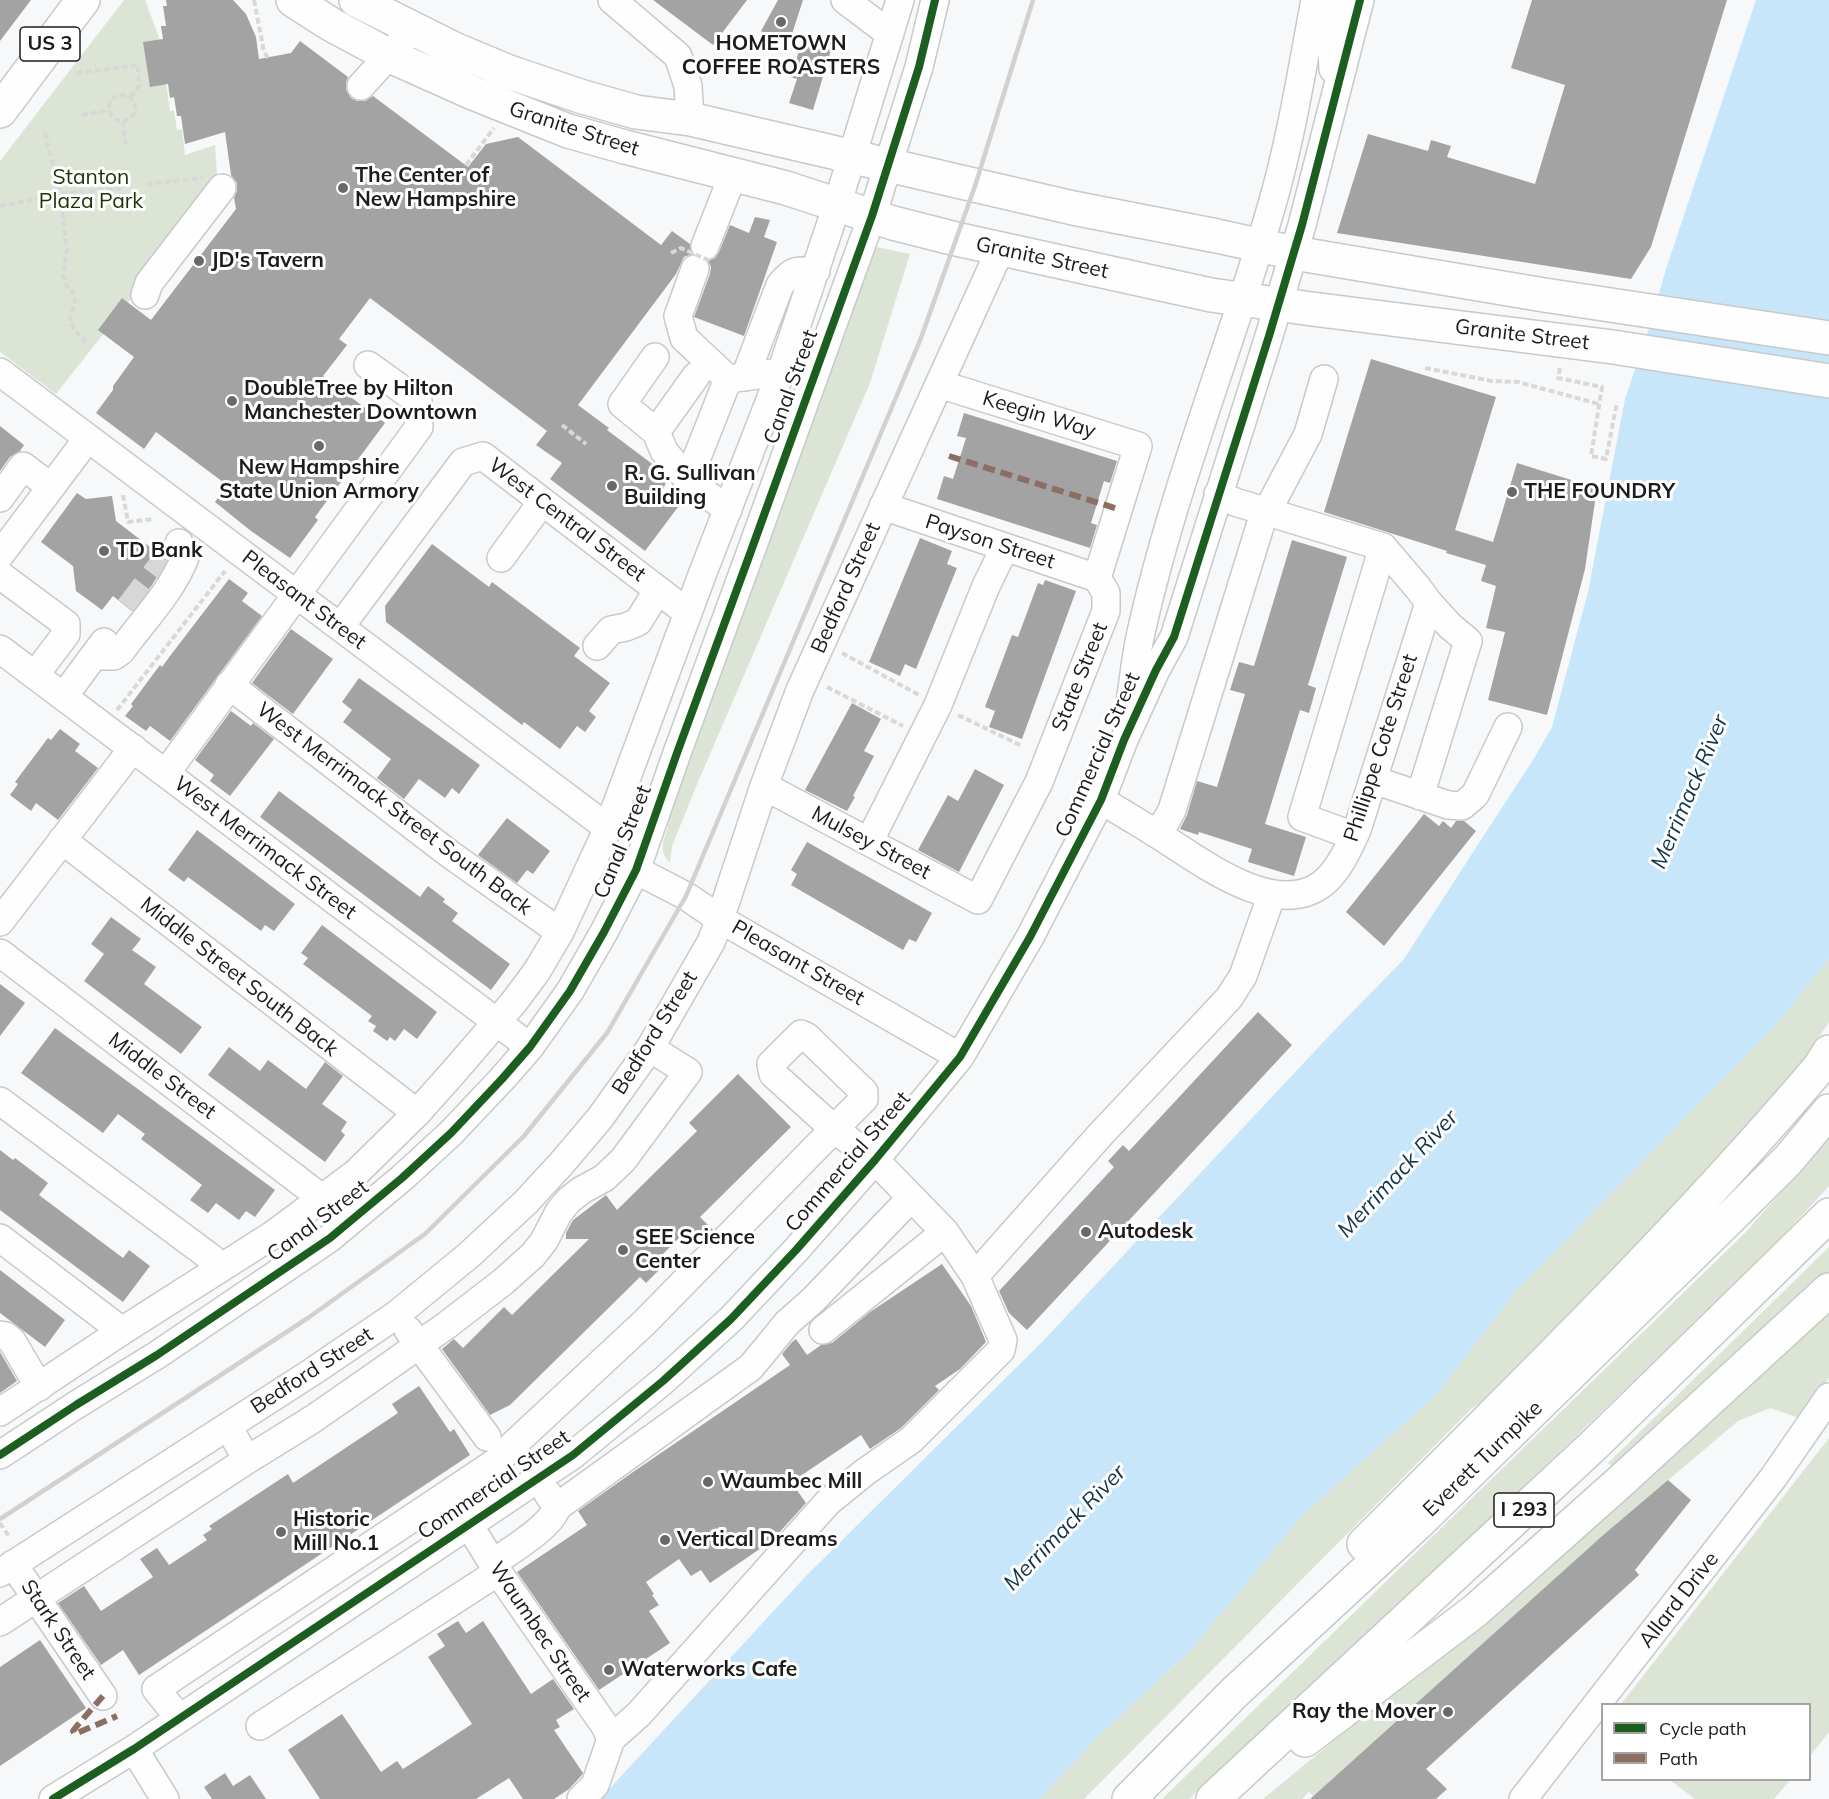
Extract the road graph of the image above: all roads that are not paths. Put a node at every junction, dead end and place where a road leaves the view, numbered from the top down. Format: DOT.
graph roads {
  1 [pos="83,0"];
  2 [pos="293,0"];
  3 [pos="356,0"];
  4 [pos="612,0"];
  5 [pos="845,0"];
  6 [pos="900,0"];
  7 [pos="935,0"];
  8 [pos="1316,0"];
  9 [pos="1337,0"];
  10 [pos="1360,0"];
  11 [pos="413,30"];
  12 [pos="890,34"];
  13 [pos="388,55"];
  14 [pos="361,86"];
  15 [pos="1334,100"];
  16 [pos="3,101"];
  17 [pos="690,119"];
  18 [pos="852,158"];
  19 [pos="887,166"];
  20 [pos="733,175"];
  21 [pos="215,182"];
  22 [pos="837,205"];
  23 [pos="872,216"];
  24 [pos="1259,246"];
  25 [pos="1000,250"];
  26 [pos="1294,253"];
  27 [pos="816,271"];
  28 [pos="146,295"];
  29 [pos="1242,300"];
  30 [pos="1279,304"];
  31 [pos="1829,338"];
  32 [pos="655,357"];
  33 [pos="368,365"];
  34 [pos="0,372"];
  35 [pos="781,372"];
  36 [pos="696,376"];
  37 [pos="736,378"];
  38 [pos="1324,379"];
  39 [pos="1829,381"];
  40 [pos="939,384"];
  41 [pos="656,432"];
  42 [pos="88,438"];
  43 [pos="688,480"];
  44 [pos="51,487"];
  45 [pos="1218,494"];
  46 [pos="0,498"];
  47 [pos="542,502"];
  48 [pos="883,506"];
  49 [pos="728,510"];
  50 [pos="1267,512"];
  51 [pos="197,520"];
  52 [pos="1005,547"];
  53 [pos="1383,547"];
  54 [pos="0,555"];
  55 [pos="501,558"];
  56 [pos="0,575"];
  57 [pos="1097,578"];
  58 [pos="658,590"];
  59 [pos="295,594"];
  60 [pos="1429,603"];
  61 [pos="129,609"];
  62 [pos="688,613"];
  63 [pos="340,627"];
  64 [pos="597,646"];
  65 [pos="0,649"];
  66 [pos="94,656"];
  67 [pos="35,675"];
  68 [pos="230,685"];
  69 [pos="64,696"];
  70 [pos="1508,726"];
  71 [pos="1125,740"];
  72 [pos="133,748"];
  73 [pos="166,773"];
  74 [pos="1374,780"];
  75 [pos="764,786"];
  76 [pos="1420,796"];
  77 [pos="1101,800"];
  78 [pos="608,828"];
  79 [pos="1155,833"];
  80 [pos="1354,836"];
  81 [pos="62,840"];
  82 [pos="869,842"];
  83 [pos="636,870"];
  84 [pos="1272,894"];
  85 [pos="978,900"];
  86 [pos="720,919"];
  87 [pos="0,922"];
  88 [pos="561,932"];
  89 [pos="0,953"];
  90 [pos="497,1022"];
  91 [pos="530,1047"];
  92 [pos="650,1048"];
  93 [pos="1829,1053"];
  94 [pos="960,1056"];
  95 [pos="0,1101"];
  96 [pos="1829,1111"];
  97 [pos="417,1113"];
  98 [pos="875,1160"];
  99 [pos="911,1197"];
  100 [pos="323,1199"];
  101 [pos="1829,1215"];
  102 [pos="945,1232"];
  103 [pos="0,1238"];
  104 [pos="221,1268"];
  105 [pos="975,1276"];
  106 [pos="1829,1290"];
  107 [pos="749,1299"];
  108 [pos="396,1315"];
  109 [pos="823,1330"];
  110 [pos="122,1331"];
  111 [pos="778,1332"];
  112 [pos="0,1335"];
  113 [pos="418,1345"];
  114 [pos="39,1387"];
  115 [pos="1829,1398"];
  116 [pos="0,1412"];
  117 [pos="228,1426"];
  118 [pos="493,1448"];
  119 [pos="0,1455"];
  120 [pos="247,1460"];
  121 [pos="529,1484"];
  122 [pos="557,1507"];
  123 [pos="469,1525"];
  124 [pos="8,1558"];
  125 [pos="495,1568"];
  126 [pos="36,1598"];
  127 [pos="0,1622"];
  128 [pos="1234,1692"];
  129 [pos="103,1696"];
  130 [pos="179,1718"];
  131 [pos="260,1726"];
  132 [pos="611,1739"];
  133 [pos="134,1749"];
  134 [pos="156,1796"];
  135 [pos="53,1799"];
  136 [pos="581,1799"];
  137 [pos="1130,1799"];
  138 [pos="1213,1799"];
  139 [pos="1227,1799"];
  140 [pos="1523,1799"];
  1 -- 16 [label="main road, US 3"];
  2 -- 13 [label="main road, Granite Street"];
  3 -- 11 [label="main road, Granite Street"];
  4 -- 17 [label="street"];
  5 -- 12 [label="street"];
  6 -- 12 [label="street, Canal Street"];
  7 -- 19 [label="street, Canal Street"];
  8 -- 24 [label="street, Commercial Street"];
  9 -- 15 [label="street"];
  10 -- 15 [label="street, Commercial Street"];
  11 -- 13 [label="street"];
  11 -- 17 [label="main road, Granite Street"];
  12 -- 18 [label="street, Canal Street"];
  13 -- 14 [label="street"];
  13 -- 20 [label="main road, Granite Street"];
  15 -- 26 [label="street, Commercial Street"];
  17 -- 18 [label="main road, Granite Street"];
  18 -- 19 [label="main road, Granite Street"];
  18 -- 22 [label="street, Canal Street"];
  19 -- 23 [label="street, Canal Street"];
  19 -- 24 [label="main road, Granite Street"];
  20 -- 22 [label="main road, Granite Street"];
  20 -- 37 [label="street"];
  21 -- 28 [label="street"];
  22 -- 23 [label="main road, Granite Street"];
  22 -- 27 [label="street, Canal Street"];
  23 -- 25 [label="main road, Granite Street"];
  23 -- 83 [label="street, Canal Street"];
  24 -- 26 [label="main road, Granite Street"];
  24 -- 29 [label="street, Commercial Street"];
  25 -- 29 [label="main road, Granite Street"];
  25 -- 40 [label="street, Bedford Street"];
  26 -- 30 [label="street, Commercial Street"];
  26 -- 31 [label="main road, Granite Street"];
  27 -- 35 [label="street, Canal Street"];
  27 -- 37 [label="street"];
  29 -- 30 [label="main road, Granite Street"];
  29 -- 71 [label="street, Commercial Street"];
  30 -- 39 [label="main road, Granite Street"];
  30 -- 45 [label="street, Commercial Street"];
  32 -- 41 [label="street"];
  33 -- 59 [label="street"];
  34 -- 42 [label="street, Pleasant Street"];
  35 -- 37 [label="street"];
  35 -- 49 [label="street, Canal Street"];
  36 -- 41 [label="street"];
  37 -- 43 [label="street"];
  38 -- 50 [label="street"];
  40 -- 48 [label="street, Bedford Street"];
  40 -- 57 [label="street, Keegin Way"];
  41 -- 43 [label="street"];
  42 -- 44 [label="street"];
  42 -- 51 [label="street, Pleasant Street"];
  43 -- 49 [label="street"];
  44 -- 46 [label="street"];
  44 -- 54 [label="street"];
  45 -- 50 [label="street"];
  45 -- 71 [label="street, Commercial Street"];
  47 -- 55 [label="street"];
  47 -- 58 [label="street, West Central Street"];
  47 -- 63 [label="street, West Central Street"];
  48 -- 52 [label="street, Payson Street"];
  48 -- 75 [label="street, Bedford Street"];
  49 -- 62 [label="street, Canal Street"];
  50 -- 53 [label="street"];
  50 -- 79 [label="street"];
  51 -- 59 [label="street, Pleasant Street"];
  51 -- 66 [label="street"];
  52 -- 57 [label="street, Payson Street"];
  52 -- 82 [label="street"];
  53 -- 60 [label="street"];
  53 -- 80 [label="street"];
  56 -- 67 [label="street"];
  57 -- 85 [label="street, State Street"];
  58 -- 62 [label="street, West Central Street"];
  58 -- 64 [label="street"];
  59 -- 63 [label="street, Pleasant Street"];
  59 -- 68 [label="street"];
  60 -- 74 [label="street, Phillippe Cote Street"];
  60 -- 76 [label="street"];
  61 -- 66 [label="street"];
  62 -- 78 [label="street, Canal Street"];
  63 -- 78 [label="street, Pleasant Street"];
  65 -- 67 [label="street, West Merrimack Street"];
  66 -- 69 [label="street"];
  67 -- 69 [label="street, West Merrimack Street"];
  68 -- 73 [label="street"];
  68 -- 88 [label="street, West Merrimack Street South Back"];
  69 -- 72 [label="street, West Merrimack Street"];
  70 -- 76 [label="street"];
  71 -- 77 [label="street, Commercial Street"];
  72 -- 73 [label="street, West Merrimack Street"];
  72 -- 81 [label="street"];
  73 -- 90 [label="street, West Merrimack Street"];
  74 -- 76 [label="street"];
  74 -- 80 [label="street, Phillippe Cote Street"];
  75 -- 82 [label="street, Mulsey Street"];
  75 -- 86 [label="street, Bedford Street"];
  77 -- 79 [label="street, Phillippe Cote Street"];
  77 -- 94 [label="street, Commercial Street"];
  78 -- 88 [label="street, Canal Street"];
  79 -- 84 [label="street, Phillippe Cote Street"];
  80 -- 84 [label="street, Phillippe Cote Street"];
  81 -- 87 [label="street"];
  81 -- 97 [label="street, Middle Street South Back"];
  82 -- 85 [label="street, Mulsey Street"];
  83 -- 86 [label="street, Pleasant Street"];
  83 -- 91 [label="street, Canal Street"];
  84 -- 105 [label="street"];
  86 -- 92 [label="street, Bedford Street"];
  86 -- 94 [label="street, Pleasant Street"];
  88 -- 90 [label="street, Canal Street"];
  89 -- 100 [label="street, Middle Street"];
  90 -- 91 [label="street, West Merrimack Street"];
  90 -- 97 [label="street, Canal Street"];
  91 -- 119 [label="street, Canal Street"];
  92 -- 108 [label="street, Bedford Street"];
  92 -- 113 [label="street"];
  93 -- 128 [label="main road"];
  94 -- 98 [label="street, Commercial Street"];
  95 -- 104 [label="street"];
  96 -- 128 [label="main road, Everett Turnpike"];
  97 -- 100 [label="street, Canal Street"];
  98 -- 99 [label="street"];
  98 -- 107 [label="street, Commercial Street"];
  98 -- 118 [label="street"];
  99 -- 102 [label="street"];
  99 -- 111 [label="street"];
  100 -- 104 [label="street, Canal Street"];
  101 -- 138 [label="main road, I 293"];
  102 -- 105 [label="street"];
  102 -- 109 [label="street"];
  103 -- 110 [label="street"];
  104 -- 110 [label="street, Canal Street"];
  105 -- 132 [label="street"];
  106 -- 139 [label="main road"];
  107 -- 111 [label="street"];
  107 -- 121 [label="street, Commercial Street"];
  108 -- 113 [label="street"];
  108 -- 117 [label="street, Bedford Street"];
  110 -- 114 [label="street, Canal Street"];
  111 -- 122 [label="street"];
  112 -- 114 [label="street"];
  113 -- 118 [label="street"];
  113 -- 120 [label="street"];
  114 -- 116 [label="street, Canal Street"];
  115 -- 140 [label="street, Allard Drive"];
  117 -- 120 [label="street"];
  117 -- 124 [label="street, Bedford Street"];
  118 -- 121 [label="street"];
  118 -- 130 [label="street"];
  120 -- 126 [label="street"];
  121 -- 122 [label="street"];
  121 -- 123 [label="street, Commercial Street"];
  122 -- 125 [label="street"];
  123 -- 125 [label="street, Waumbec Street"];
  123 -- 130 [label="street, Commercial Street"];
  124 -- 126 [label="street, Stark Street"];
  125 -- 131 [label="street"];
  125 -- 132 [label="street, Waumbec Street"];
  126 -- 127 [label="street"];
  126 -- 129 [label="street, Stark Street"];
  128 -- 137 [label="main road, Everett Turnpike"];
  130 -- 133 [label="street, Commercial Street"];
  132 -- 136 [label="street"];
  133 -- 134 [label="street"];
  133 -- 135 [label="street, Commercial Street"];
}
